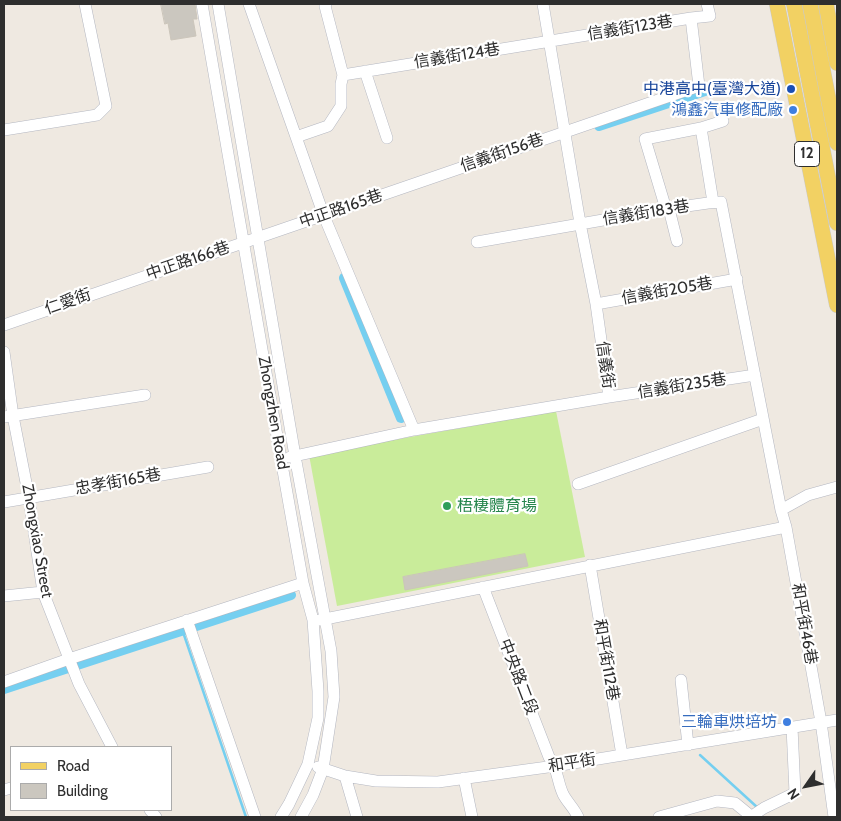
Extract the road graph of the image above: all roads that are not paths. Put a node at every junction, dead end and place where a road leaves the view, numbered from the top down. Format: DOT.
graph roads {
  1 [pos="85,4"];
  2 [pos="202,4"];
  3 [pos="218,4"];
  4 [pos="249,4"];
  5 [pos="326,4"];
  6 [pos="543,4"];
  7 [pos="707,4"];
  8 [pos="778,4"];
  9 [pos="794,4"];
  10 [pos="810,4"];
  11 [pos="826,4"];
  12 [pos="691,18"];
  13 [pos="550,40"];
  14 [pos="837,62"];
  15 [pos="365,71"];
  16 [pos="343,75"];
  17 [pos="834,115"];
  18 [pos="816,120"];
  19 [pos="723,121"];
  20 [pos="801,123"];
  21 [pos="701,128"];
  22 [pos="4,130"];
  23 [pos="565,132"];
  24 [pos="296,137"];
  25 [pos="386,138"];
  26 [pos="837,143"];
  27 [pos="439,174"];
  28 [pos="713,202"];
  29 [pos="668,209"];
  30 [pos="324,216"];
  31 [pos="580,223"];
  32 [pos="837,223"];
  33 [pos="258,237"];
  34 [pos="677,241"];
  35 [pos="243,242"];
  36 [pos="477,242"];
  37 [pos="737,279"];
  38 [pos="133,280"];
  39 [pos="596,304"];
  40 [pos="837,305"];
  41 [pos="4,325"];
  42 [pos="4,352"];
  43 [pos="755,374"];
  44 [pos="145,395"];
  45 [pos="609,397"];
  46 [pos="8,416"];
  47 [pos="764,419"];
  48 [pos="414,430"];
  49 [pos="295,456"];
  50 [pos="281,459"];
  51 [pos="208,467"];
  52 [pos="578,484"];
  53 [pos="837,487"];
  54 [pos="29,498"];
  55 [pos="4,502"];
  56 [pos="781,510"];
  57 [pos="786,527"];
  58 [pos="590,566"];
  59 [pos="303,583"];
  60 [pos="483,587"];
  61 [pos="43,592"];
  62 [pos="4,596"];
  63 [pos="326,619"];
  64 [pos="187,620"];
  65 [pos="312,620"];
  66 [pos="69,659"];
  67 [pos="681,680"];
  68 [pos="4,682"];
  69 [pos="837,720"];
  70 [pos="821,722"];
  71 [pos="792,727"];
  72 [pos="688,745"];
  73 [pos="111,746"];
  74 [pos="622,755"];
  75 [pos="308,764"];
  76 [pos="555,766"];
  77 [pos="323,770"];
  78 [pos="345,776"];
  79 [pos="464,778"];
  80 [pos="255,817"];
  81 [pos="281,817"];
  82 [pos="301,817"];
  83 [pos="357,817"];
  84 [pos="472,817"];
  85 [pos="578,817"];
  86 [pos="658,817"];
  87 [pos="752,817"];
  88 [pos="834,817"];
  1 -- 22 [label="street"];
  2 -- 35 [label="street, Zhongzhen Road"];
  3 -- 33 [label="street, Zhongzhen Road"];
  4 -- 24 [label="street"];
  5 -- 16 [label="street"];
  6 -- 13 [label="street, 信義街"];
  7 -- 12 [label="street, 信義街123巷"];
  8 -- 20 [label="main road, 12"];
  9 -- 18 [label="main road, 12"];
  10 -- 17 [label="main road, 12"];
  11 -- 14 [label="main road"];
  12 -- 13 [label="street, 信義街123巷"];
  12 -- 23 [label="street, 信義街156巷"];
  13 -- 15 [label="street, 信義街124巷"];
  13 -- 23 [label="street, 信義街"];
  15 -- 16 [label="street, 信義街124巷"];
  15 -- 25 [label="street"];
  16 -- 24 [label="street"];
  17 -- 18 [label="street"];
  17 -- 26 [label="main road, 12"];
  18 -- 20 [label="street"];
  18 -- 32 [label="main road, 12"];
  19 -- 21 [label="street"];
  20 -- 40 [label="main road, 12"];
  21 -- 28 [label="street, 信義街183巷"];
  21 -- 29 [label="street"];
  23 -- 27 [label="street, 信義街156巷"];
  23 -- 31 [label="street, 信義街"];
  24 -- 30 [label="street"];
  27 -- 30 [label="street, 中正路165巷"];
  28 -- 29 [label="street, 信義街183巷"];
  28 -- 37 [label="street, 信義街183巷"];
  29 -- 31 [label="street, 信義街183巷"];
  29 -- 34 [label="street"];
  30 -- 33 [label="street, 中正路165巷"];
  30 -- 48 [label="street"];
  31 -- 36 [label="street, 信義街183巷"];
  31 -- 39 [label="street, 信義街"];
  33 -- 35 [label="street, 中正路165巷"];
  33 -- 49 [label="street, Zhongzhen Road"];
  35 -- 38 [label="street, 中正路166巷"];
  35 -- 50 [label="street, Zhongzhen Road"];
  37 -- 39 [label="street, 信義街205巷"];
  37 -- 43 [label="street, 和平街46巷"];
  38 -- 41 [label="street, 仁愛街"];
  39 -- 45 [label="street, 信義街"];
  42 -- 46 [label="street, Zhongxiao Street"];
  43 -- 45 [label="street, 信義街235巷"];
  43 -- 47 [label="street, 和平街46巷"];
  44 -- 46 [label="street"];
  45 -- 48 [label="street, 信義街"];
  46 -- 54 [label="street, Zhongxiao Street"];
  47 -- 52 [label="street"];
  47 -- 56 [label="street, 和平街46巷"];
  48 -- 49 [label="street, 信義街"];
  49 -- 50 [label="street, 信義街"];
  49 -- 63 [label="street, Zhongzhen Road"];
  50 -- 59 [label="street, Zhongzhen Road"];
  51 -- 54 [label="street, 忠孝街165巷"];
  53 -- 56 [label="street"];
  54 -- 55 [label="street, 忠孝街165巷"];
  54 -- 61 [label="street, Zhongxiao Street"];
  56 -- 57 [label="street, 和平街46巷"];
  57 -- 58 [label="street"];
  57 -- 70 [label="street, 和平街46巷"];
  58 -- 60 [label="street"];
  58 -- 74 [label="street, 和平街112巷"];
  59 -- 64 [label="street"];
  59 -- 65 [label="street, Zhongzhen Road"];
  60 -- 63 [label="street"];
  60 -- 76 [label="street, 中央路二段"];
  61 -- 62 [label="street"];
  61 -- 66 [label="street, Zhongxiao Street"];
  63 -- 65 [label="street"];
  63 -- 77 [label="street, Zhongzhen Road"];
  64 -- 66 [label="street"];
  64 -- 80 [label="street"];
  65 -- 75 [label="street, Zhongzhen Road"];
  66 -- 68 [label="street"];
  66 -- 73 [label="street, Zhongxiao Street"];
  67 -- 72 [label="street"];
  69 -- 70 [label="street, 和平街"];
  70 -- 71 [label="street, 和平街"];
  70 -- 88 [label="street, 和平街46巷"];
  71 -- 72 [label="street, 和平街"];
  71 -- 87 [label="street"];
  72 -- 74 [label="street, 和平街"];
  74 -- 76 [label="street, 和平街"];
  75 -- 77 [label="street, 和平街"];
  75 -- 81 [label="street, Zhongzhen Road"];
  76 -- 79 [label="street, 和平街"];
  76 -- 85 [label="street, 中央路二段"];
  77 -- 78 [label="street, 和平街"];
  77 -- 82 [label="street, Zhongzhen Road"];
  78 -- 79 [label="street, 和平街"];
  78 -- 83 [label="street"];
  79 -- 84 [label="street"];
  86 -- 87 [label="street"];
}
